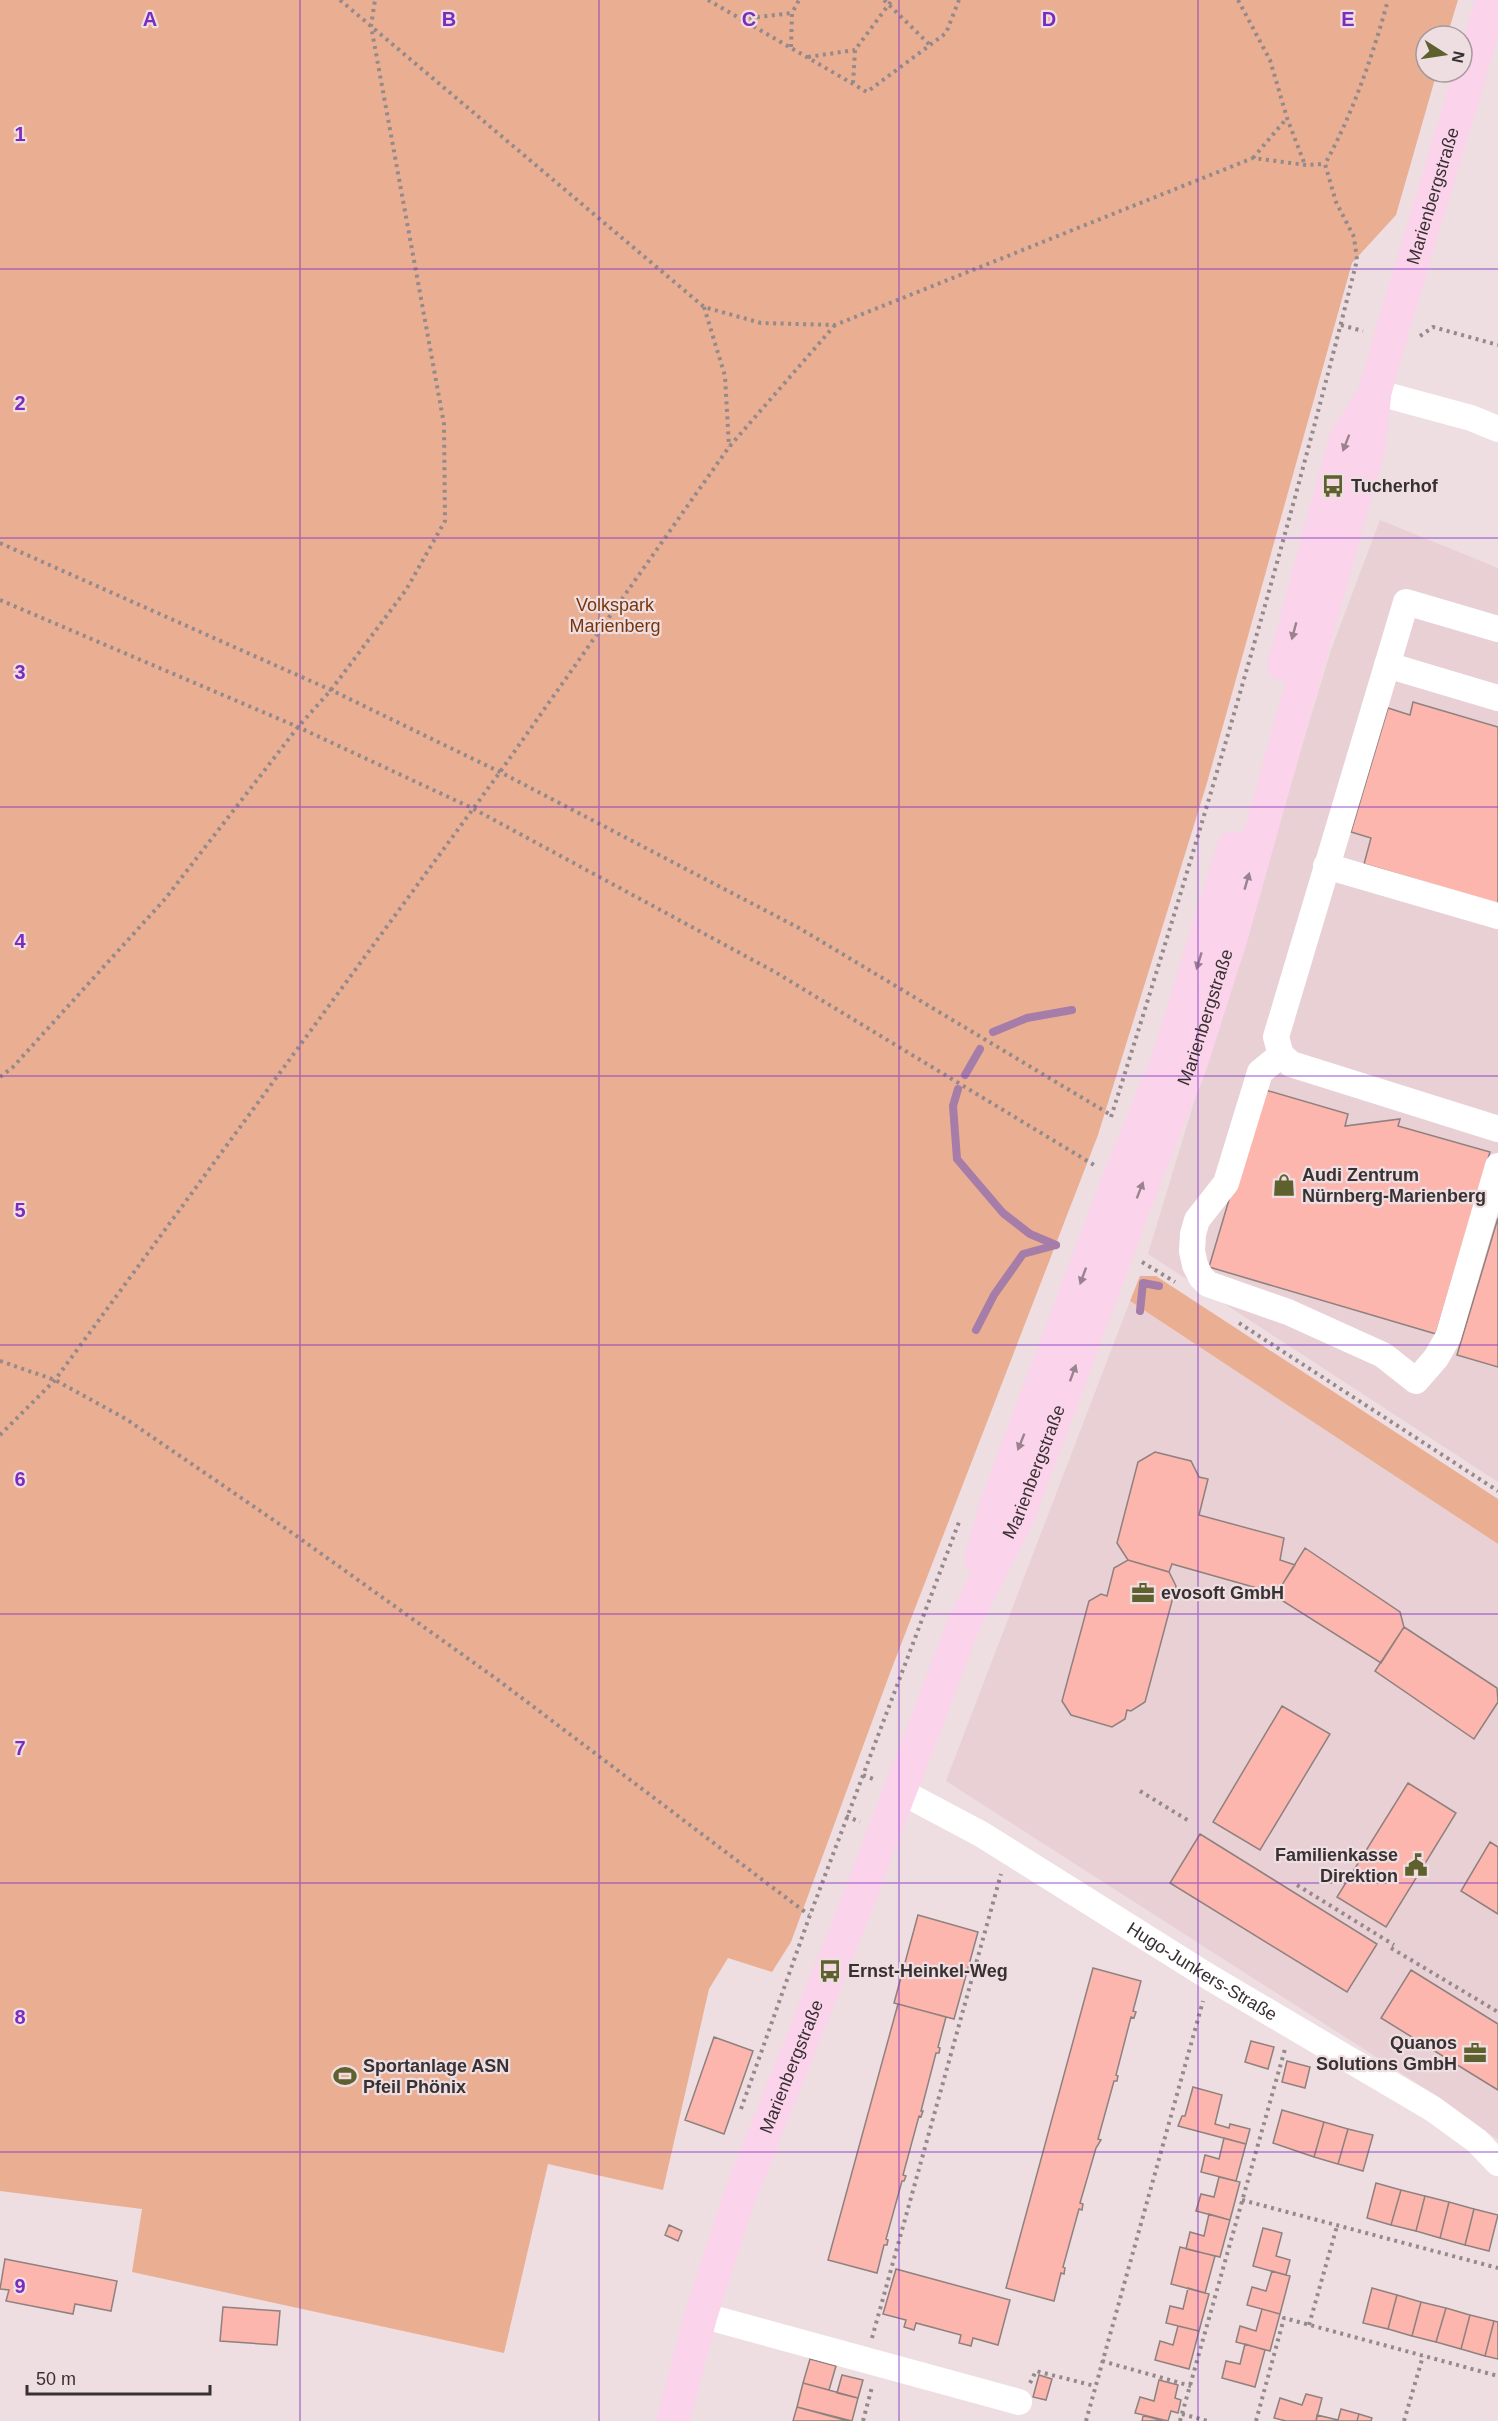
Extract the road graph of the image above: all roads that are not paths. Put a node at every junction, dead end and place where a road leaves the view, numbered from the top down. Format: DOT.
graph roads {
  1 [pos="1492,0"];
  2 [pos="1375,392"];
  3 [pos="1498,429"];
  4 [pos="1498,629"];
  5 [pos="1387,665"];
  6 [pos="1498,698"];
  7 [pos="1326,866"];
  8 [pos="1216,905"];
  9 [pos="1498,916"];
  10 [pos="1231,938"];
  11 [pos="1281,1054"];
  12 [pos="1498,1129"];
  13 [pos="1498,1166"];
  14 [pos="966,1619"];
  15 [pos="900,1791"];
  16 [pos="1498,2163"];
  17 [pos="701,2315"];
  18 [pos="1019,2402"];
  19 [pos="673,2421"];
  1 -- 2 [label="main road, Marienbergstraße"];
  2 -- 3 [label="street"];
  2 -- 8 [label="main road, Marienbergstraße, one-way"];
  10 -- 2 [label="main road, Marienbergstraße, one-way"];
  4 -- 5 [label="street"];
  5 -- 6 [label="street"];
  5 -- 7 [label="street"];
  7 -- 9 [label="street"];
  7 -- 11 [label="street"];
  8 -- 10 [label="main road"];
  8 -- 14 [label="main road, Marienbergstraße, one-way"];
  14 -- 10 [label="main road, Marienbergstraße, one-way"];
  11 -- 12 [label="street"];
  11 -- 13 [label="street"];
  14 -- 15 [label="main road, Marienbergstraße"];
  15 -- 16 [label="street, Hugo-Junkers-Straße"];
  15 -- 17 [label="main road, Marienbergstraße"];
  17 -- 18 [label="street"];
  17 -- 19 [label="main road, Marienbergstraße"];
}
